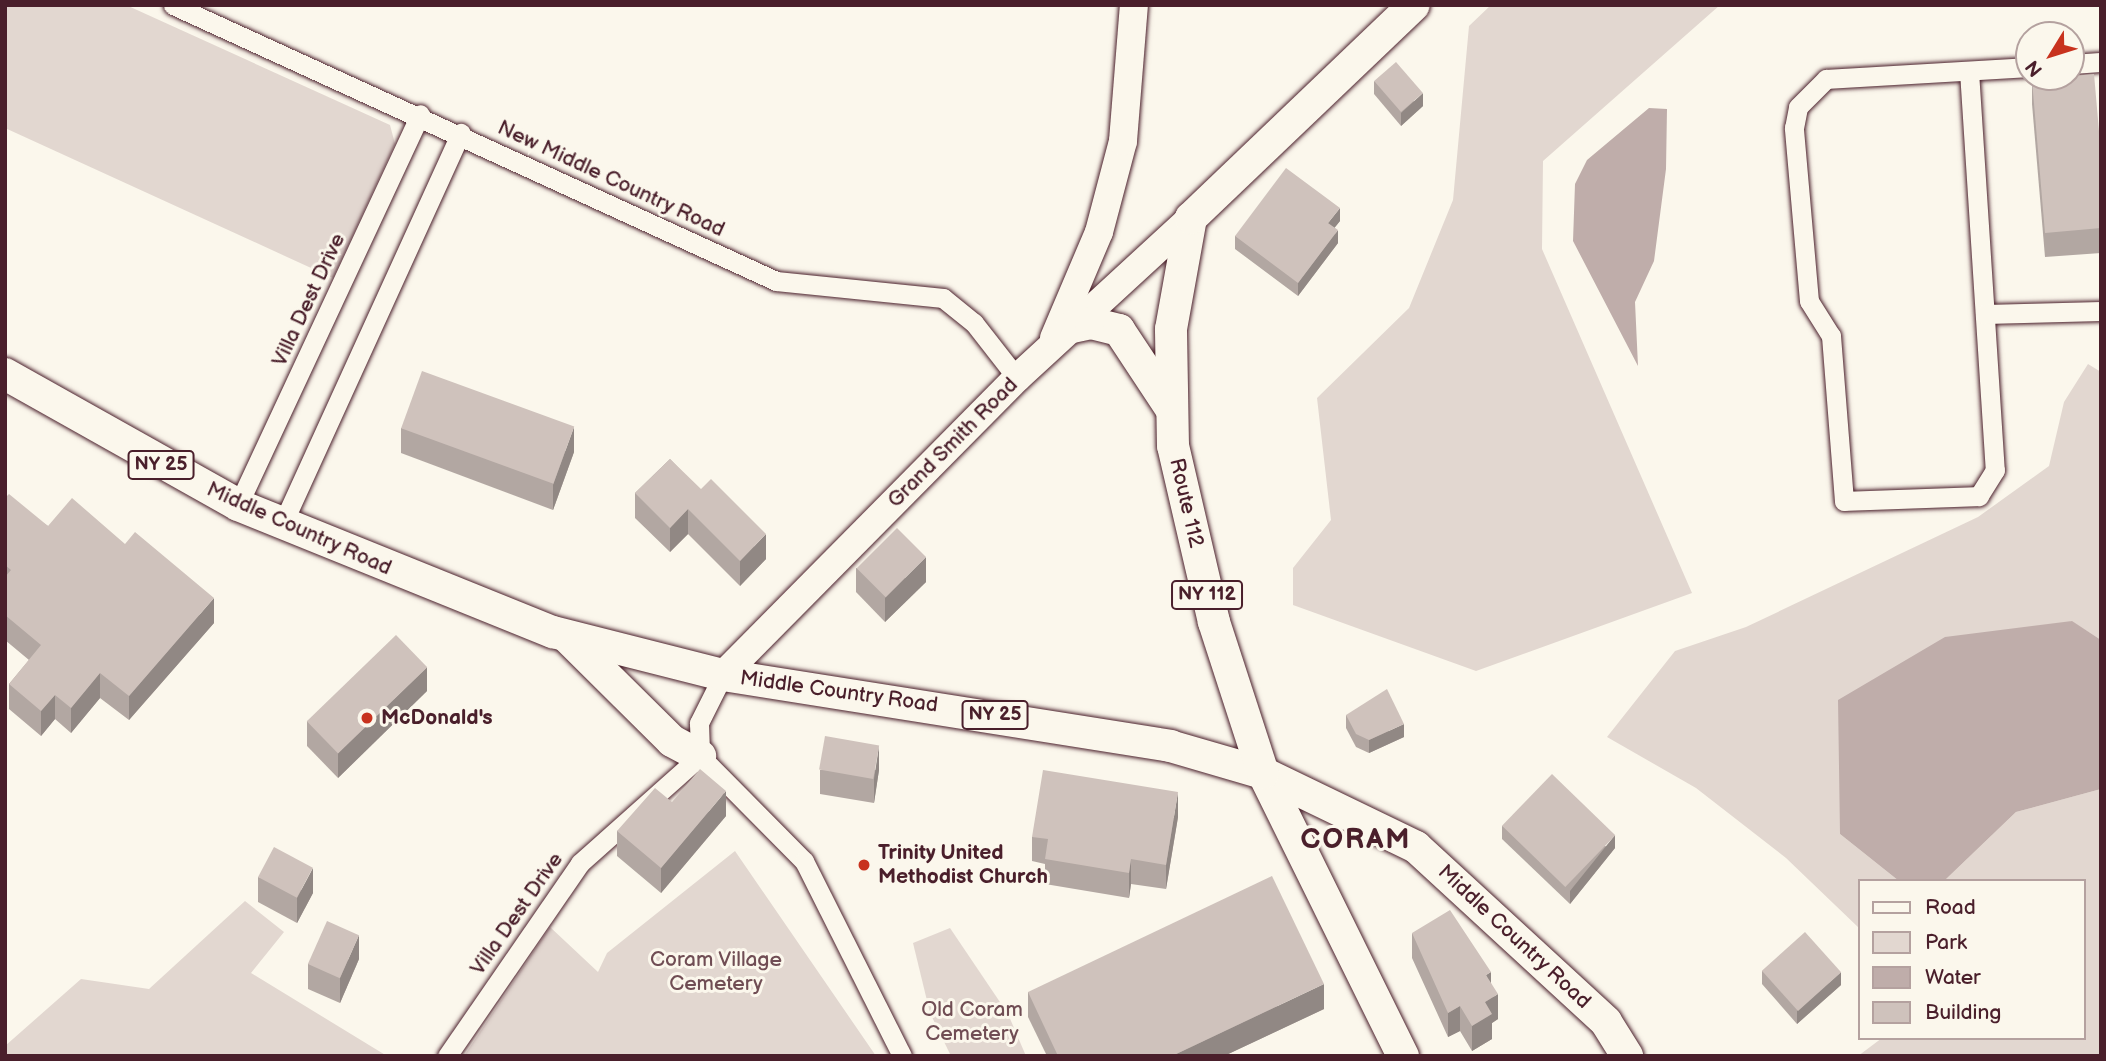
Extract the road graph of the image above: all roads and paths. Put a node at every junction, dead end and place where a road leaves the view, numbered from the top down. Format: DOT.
graph roads {
  1 [pos="173,5"];
  2 [pos="1414,5"];
  3 [pos="1134,13"];
  4 [pos="2015,68"];
  5 [pos="1969,71"];
  6 [pos="420,114"];
  7 [pos="460,133"];
  8 [pos="1191,218"];
  9 [pos="2101,311"];
  10 [pos="1985,314"];
  11 [pos="1061,337"];
  12 [pos="5,374"];
  13 [pos="1017,378"];
  14 [pos="1172,411"];
  15 [pos="238,505"];
  16 [pos="282,525"];
  17 [pos="565,635"];
  18 [pos="723,675"];
  19 [pos="701,756"];
  20 [pos="1263,773"];
  21 [pos="447,1056"];
  22 [pos="902,1056"];
  23 [pos="1404,1056"];
  24 [pos="1628,1056"];
  1 -- 6 [label="street, New Middle Country Road"];
  2 -- 8 [label="main road"];
  3 -- 11 [label="main road"];
  4 -- 5 [label="street"];
  5 -- 10 [label="street"];
  5 -- 10 [label="street"];
  6 -- 7 [label="street, New Middle Country Road"];
  6 -- 15 [label="street, Villa Dest Drive"];
  7 -- 13 [label="street, New Middle Country Road"];
  7 -- 16 [label="street"];
  8 -- 11 [label="main road, Grand Smith Road"];
  8 -- 14 [label="main road, Route 112 / NY 112"];
  9 -- 10 [label="street"];
  11 -- 13 [label="main road, Grand Smith Road"];
  11 -- 14 [label="main road"];
  12 -- 15 [label="main road, Middle Country Road / NY 25"];
  13 -- 18 [label="main road, Grand Smith Road"];
  14 -- 20 [label="main road, Route 112 / NY 112"];
  15 -- 16 [label="main road, Middle Country Road / NY 25"];
  16 -- 17 [label="main road, Middle Country Road / NY 25"];
  17 -- 18 [label="main road, Middle Country Road / NY 25"];
  17 -- 19 [label="main road"];
  18 -- 19 [label="street"];
  18 -- 20 [label="main road, Middle Country Road / NY 25"];
  19 -- 21 [label="street, Villa Dest Drive"];
  19 -- 22 [label="street"];
  20 -- 23 [label="main road, Route 112 / NY 112"];
  20 -- 24 [label="main road, Middle Country Road / NY 25"];
}
